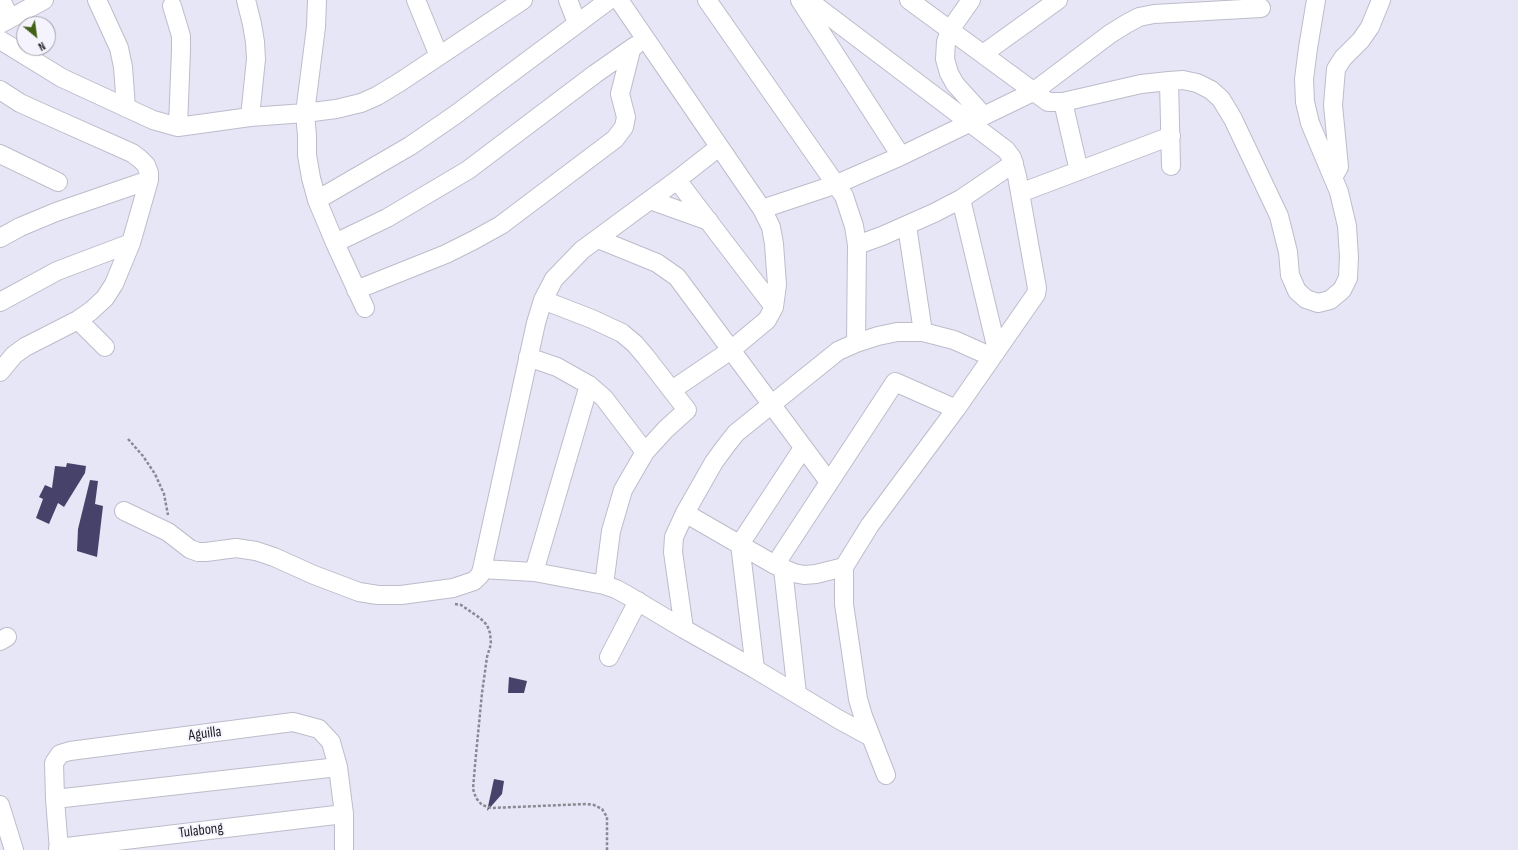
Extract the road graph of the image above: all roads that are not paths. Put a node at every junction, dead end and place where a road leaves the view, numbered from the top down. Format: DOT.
graph roads {
  1 [pos="1,0"];
  2 [pos="44,0"];
  3 [pos="96,0"];
  4 [pos="246,0"];
  5 [pos="317,0"];
  6 [pos="416,0"];
  7 [pos="523,0"];
  8 [pos="568,0"];
  9 [pos="609,0"];
  10 [pos="619,0"];
  11 [pos="707,0"];
  12 [pos="800,0"];
  13 [pos="808,0"];
  14 [pos="909,0"];
  15 [pos="970,0"];
  16 [pos="1058,0"];
  17 [pos="1316,0"];
  18 [pos="1381,0"];
  19 [pos="172,6"];
  20 [pos="495,8"];
  21 [pos="1261,8"];
  22 [pos="5,21"];
  23 [pos="577,23"];
  24 [pos="950,30"];
  25 [pos="645,39"];
  26 [pos="0,40"];
  27 [pos="630,50"];
  28 [pos="982,54"];
  29 [pos="439,56"];
  30 [pos="1169,80"];
  31 [pos="0,90"];
  32 [pos="1033,92"];
  33 [pos="1063,102"];
  34 [pos="126,108"];
  35 [pos="305,113"];
  36 [pos="250,118"];
  37 [pos="976,119"];
  38 [pos="178,126"];
  39 [pos="1171,136"];
  40 [pos="719,147"];
  41 [pos="0,154"];
  42 [pos="901,156"];
  43 [pos="1014,163"];
  44 [pos="1170,166"];
  45 [pos="1079,171"];
  46 [pos="1333,177"];
  47 [pos="149,180"];
  48 [pos="677,180"];
  49 [pos="58,182"];
  50 [pos="837,184"];
  51 [pos="1020,193"];
  52 [pos="961,198"];
  53 [pos="317,200"];
  54 [pos="650,200"];
  55 [pos="762,209"];
  56 [pos="0,221"];
  57 [pos="709,221"];
  58 [pos="907,226"];
  59 [pos="20,227"];
  60 [pos="0,238"];
  61 [pos="598,239"];
  62 [pos="131,243"];
  63 [pos="335,244"];
  64 [pos="857,245"];
  65 [pos="356,290"];
  66 [pos="543,300"];
  67 [pos="0,302"];
  68 [pos="774,307"];
  69 [pos="365,308"];
  70 [pos="78,320"];
  71 [pos="923,332"];
  72 [pos="856,342"];
  73 [pos="105,347"];
  74 [pos="731,350"];
  75 [pos="994,353"];
  76 [pos="528,357"];
  77 [pos="0,372"];
  78 [pos="589,384"];
  79 [pos="672,390"];
  80 [pos="771,404"];
  81 [pos="956,409"];
  82 [pos="803,448"];
  83 [pos="645,452"];
  84 [pos="829,482"];
  85 [pos="124,511"];
  86 [pos="685,513"];
  87 [pos="740,544"];
  88 [pos="779,567"];
  89 [pos="844,567"];
  90 [pos="482,569"];
  91 [pos="534,572"];
  92 [pos="604,585"];
  93 [pos="638,601"];
  94 [pos="684,629"];
  95 [pos="609,657"];
  96 [pos="755,669"];
  97 [pos="797,694"];
  98 [pos="871,737"];
  99 [pos="338,767"];
  100 [pos="886,775"];
  101 [pos="55,799"];
  102 [pos="0,804"];
  103 [pos="344,814"];
  104 [pos="59,849"];
  105 [pos="14,850"];
  106 [pos="344,850"];
  1 -- 22 [label="street"];
  2 -- 22 [label="street"];
  3 -- 34 [label="street"];
  4 -- 36 [label="street"];
  5 -- 35 [label="street"];
  6 -- 29 [label="street"];
  7 -- 20 [label="street"];
  8 -- 23 [label="street"];
  9 -- 23 [label="street"];
  10 -- 25 [label="street"];
  11 -- 50 [label="street"];
  12 -- 42 [label="street"];
  13 -- 37 [label="street"];
  14 -- 24 [label="street"];
  15 -- 24 [label="street"];
  16 -- 28 [label="street"];
  17 -- 46 [label="street"];
  18 -- 46 [label="street"];
  19 -- 38 [label="street"];
  20 -- 29 [label="street"];
  21 -- 32 [label="street"];
  23 -- 53 [label="street"];
  24 -- 28 [label="street"];
  24 -- 37 [label="street"];
  25 -- 27 [label="street"];
  25 -- 40 [label="street"];
  26 -- 34 [label="street"];
  27 -- 63 [label="street"];
  27 -- 65 [label="street"];
  28 -- 32 [label="street"];
  29 -- 35 [label="street"];
  30 -- 33 [label="street"];
  30 -- 39 [label="street"];
  30 -- 46 [label="street"];
  31 -- 47 [label="street"];
  32 -- 33 [label="street"];
  32 -- 37 [label="street"];
  33 -- 45 [label="street"];
  34 -- 38 [label="street"];
  35 -- 36 [label="street"];
  35 -- 53 [label="street"];
  36 -- 38 [label="street"];
  37 -- 42 [label="street"];
  37 -- 43 [label="street"];
  39 -- 44 [label="street"];
  39 -- 45 [label="street"];
  40 -- 48 [label="street"];
  40 -- 55 [label="street"];
  41 -- 49 [label="street"];
  42 -- 50 [label="street"];
  43 -- 51 [label="street"];
  43 -- 52 [label="street"];
  45 -- 51 [label="street"];
  47 -- 59 [label="street"];
  47 -- 62 [label="street"];
  48 -- 54 [label="street"];
  48 -- 57 [label="street"];
  50 -- 55 [label="street"];
  50 -- 64 [label="street"];
  51 -- 75 [label="street"];
  52 -- 58 [label="street"];
  52 -- 75 [label="street"];
  53 -- 63 [label="street"];
  54 -- 57 [label="street"];
  54 -- 61 [label="street"];
  55 -- 68 [label="street"];
  56 -- 59 [label="street"];
  57 -- 68 [label="street"];
  58 -- 64 [label="street"];
  58 -- 71 [label="street"];
  59 -- 60 [label="street"];
  61 -- 66 [label="street"];
  61 -- 74 [label="street"];
  62 -- 67 [label="street"];
  62 -- 70 [label="street"];
  63 -- 65 [label="street"];
  64 -- 72 [label="street"];
  65 -- 69 [label="street"];
  66 -- 76 [label="street"];
  66 -- 79 [label="street"];
  68 -- 74 [label="street"];
  70 -- 73 [label="street"];
  70 -- 77 [label="street"];
  71 -- 72 [label="street"];
  71 -- 75 [label="street"];
  72 -- 80 [label="street"];
  74 -- 79 [label="street"];
  74 -- 80 [label="street"];
  75 -- 81 [label="street"];
  76 -- 78 [label="street"];
  76 -- 90 [label="street"];
  78 -- 83 [label="street"];
  78 -- 91 [label="street"];
  79 -- 83 [label="street"];
  80 -- 82 [label="street"];
  80 -- 86 [label="street"];
  81 -- 84 [label="street"];
  81 -- 89 [label="street"];
  82 -- 84 [label="street"];
  82 -- 87 [label="street"];
  83 -- 92 [label="street"];
  84 -- 88 [label="street"];
  85 -- 90 [label="street"];
  86 -- 87 [label="street"];
  86 -- 94 [label="street"];
  87 -- 88 [label="street"];
  87 -- 96 [label="street"];
  88 -- 89 [label="street"];
  88 -- 97 [label="street"];
  89 -- 98 [label="street"];
  90 -- 91 [label="street"];
  91 -- 92 [label="street"];
  92 -- 93 [label="street"];
  93 -- 94 [label="street"];
  93 -- 95 [label="street"];
  94 -- 96 [label="street"];
  96 -- 97 [label="street"];
  97 -- 98 [label="street"];
  98 -- 100 [label="street"];
  99 -- 101 [label="street"];
  99 -- 101 [label="street, Aguilla"];
  99 -- 103 [label="street, Aguilla"];
  101 -- 104 [label="street, Aguilla"];
  102 -- 105 [label="street"];
  103 -- 104 [label="street, Tulabong"];
  103 -- 106 [label="street, Aguilla"];
}
